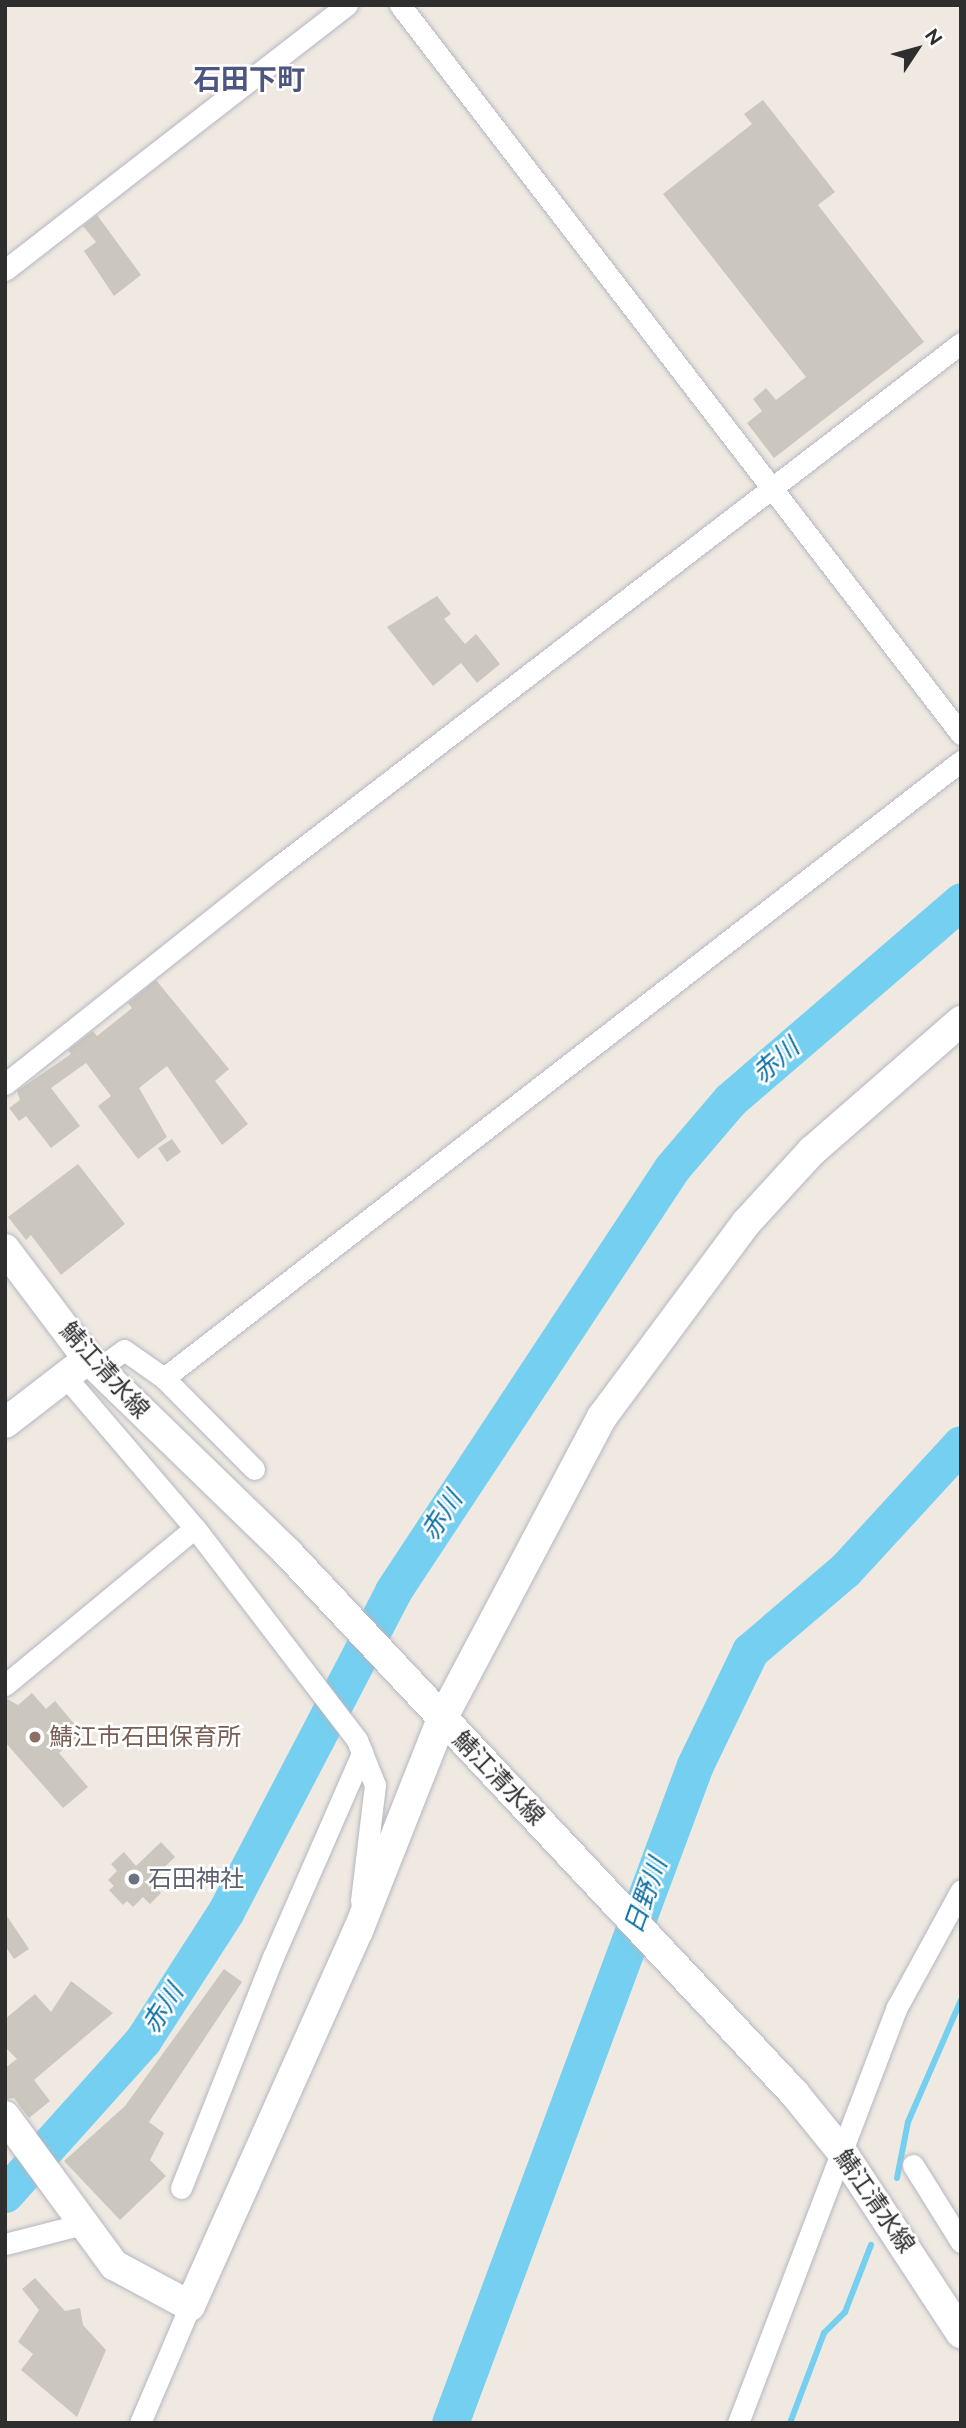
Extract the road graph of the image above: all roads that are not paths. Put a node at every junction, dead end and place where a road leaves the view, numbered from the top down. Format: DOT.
graph roads {
  1 [pos="347,5"];
  2 [pos="400,5"];
  3 [pos="5,270"];
  4 [pos="961,343"];
  5 [pos="771,488"];
  6 [pos="961,734"];
  7 [pos="961,761"];
  8 [pos="961,1021"];
  9 [pos="5,1084"];
  10 [pos="5,1249"];
  11 [pos="84,1368"];
  12 [pos="164,1378"];
  13 [pos="5,1423"];
  14 [pos="254,1469"];
  15 [pos="195,1528"];
  16 [pos="5,1685"];
  17 [pos="442,1719"];
  18 [pos="362,1753"];
  19 [pos="961,1890"];
  20 [pos="358,1931"];
  21 [pos="5,2116"];
  22 [pos="842,2152"];
  23 [pos="913,2165"];
  24 [pos="181,2188"];
  25 [pos="83,2224"];
  26 [pos="961,2242"];
  27 [pos="5,2244"];
  28 [pos="190,2306"];
  29 [pos="961,2333"];
  30 [pos="140,2423"];
  31 [pos="737,2423"];
  1 -- 3 [label="street"];
  2 -- 5 [label="street"];
  4 -- 5 [label="street"];
  5 -- 6 [label="street"];
  5 -- 9 [label="street"];
  7 -- 12 [label="street"];
  8 -- 17 [label="street"];
  10 -- 11 [label="street, 鯖江清水線"];
  11 -- 12 [label="street"];
  11 -- 13 [label="street"];
  11 -- 15 [label="street"];
  11 -- 17 [label="street, 鯖江清水線"];
  12 -- 14 [label="street"];
  15 -- 16 [label="street"];
  15 -- 18 [label="street"];
  17 -- 20 [label="street"];
  17 -- 22 [label="street, 鯖江清水線"];
  18 -- 20 [label="street"];
  18 -- 24 [label="street"];
  19 -- 22 [label="street"];
  20 -- 28 [label="street"];
  21 -- 25 [label="street"];
  22 -- 29 [label="street, 鯖江清水線"];
  22 -- 31 [label="street"];
  23 -- 26 [label="street"];
  25 -- 27 [label="street"];
  25 -- 28 [label="street"];
  28 -- 30 [label="street"];
}
